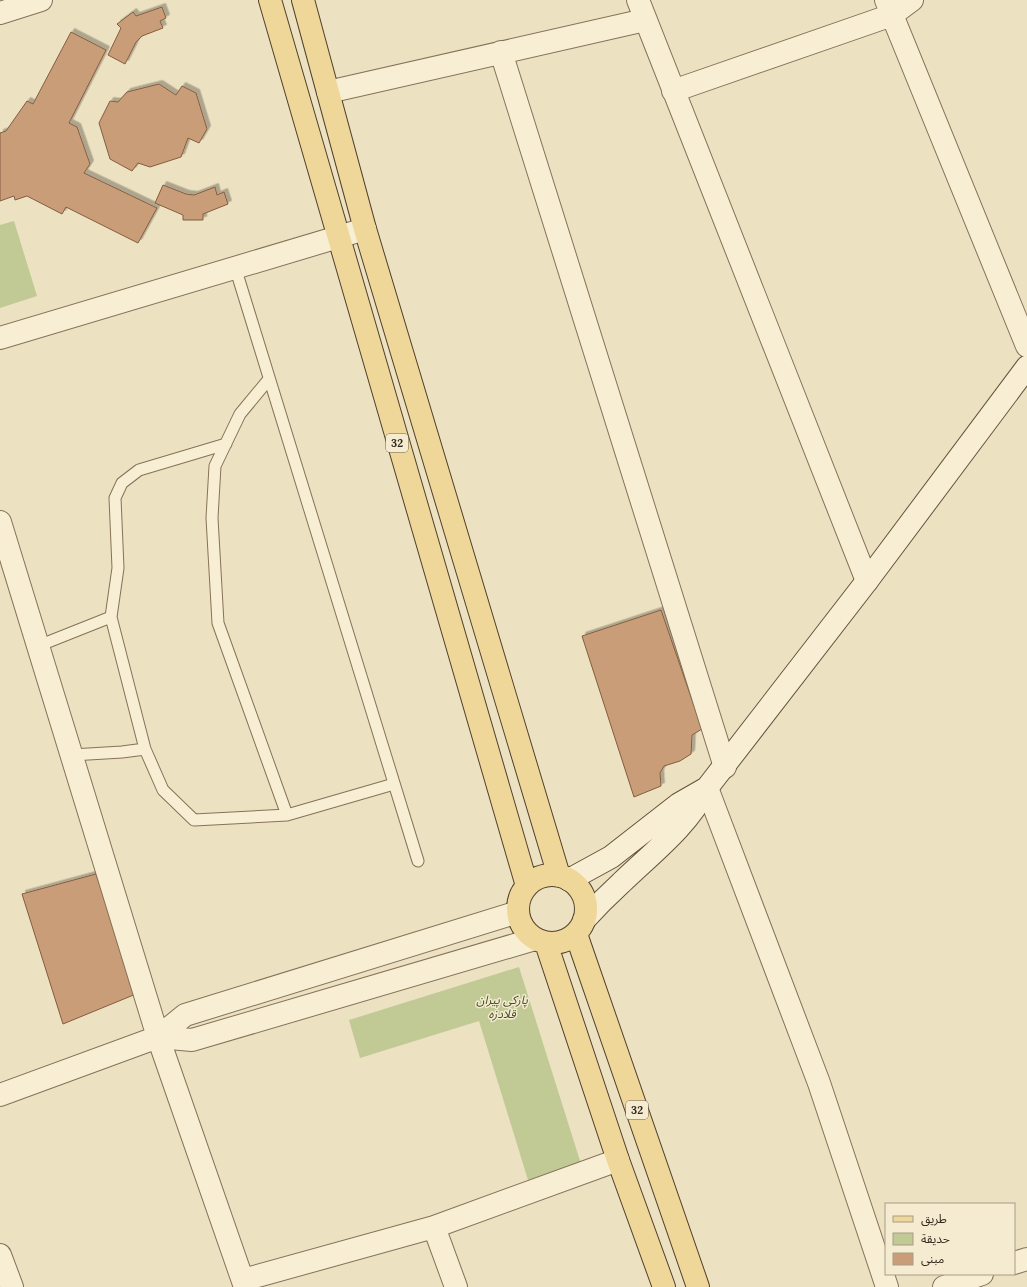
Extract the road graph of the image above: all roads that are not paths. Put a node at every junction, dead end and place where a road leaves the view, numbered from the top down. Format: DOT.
graph roads {
  1 [pos="40,0"];
  2 [pos="270,0"];
  3 [pos="303,0"];
  4 [pos="912,0"];
  5 [pos="889,7"];
  6 [pos="641,10"];
  7 [pos="0,13"];
  8 [pos="501,52"];
  9 [pos="673,91"];
  10 [pos="328,92"];
  11 [pos="365,229"];
  12 [pos="337,237"];
  13 [pos="235,267"];
  14 [pos="0,338"];
  15 [pos="1027,346"];
  16 [pos="1027,367"];
  17 [pos="269,379"];
  18 [pos="226,444"];
  19 [pos="0,522"];
  20 [pos="867,581"];
  21 [pos="111,617"];
  22 [pos="38,646"];
  23 [pos="145,748"];
  24 [pos="72,755"];
  25 [pos="725,767"];
  26 [pos="394,784"];
  27 [pos="707,788"];
  28 [pos="287,815"];
  29 [pos="418,861"];
  30 [pos="564,878"];
  31 [pos="527,886"];
  32 [pos="518,912"];
  33 [pos="580,927"];
  34 [pos="540,941"];
  35 [pos="158,1037"];
  36 [pos="0,1095"];
  37 [pos="618,1160"];
  38 [pos="434,1227"];
  39 [pos="0,1255"];
  40 [pos="1027,1258"];
  41 [pos="1015,1263"];
  42 [pos="979,1275"];
  43 [pos="244,1284"];
  44 [pos="12,1287"];
  45 [pos="456,1287"];
  46 [pos="664,1287"];
  47 [pos="698,1287"];
  48 [pos="887,1287"];
  49 [pos="944,1287"];
  1 -- 7 [label="street"];
  2 -- 12 [label="main road, 32"];
  3 -- 10 [label="main road, 32"];
  4 -- 5 [label="street"];
  5 -- 9 [label="street"];
  5 -- 15 [label="street"];
  6 -- 8 [label="street"];
  6 -- 9 [label="street"];
  8 -- 10 [label="street"];
  8 -- 25 [label="street"];
  9 -- 20 [label="street"];
  10 -- 11 [label="main road, 32"];
  11 -- 12 [label="street"];
  11 -- 30 [label="main road, 32"];
  12 -- 13 [label="street"];
  12 -- 31 [label="main road, 32"];
  13 -- 14 [label="street"];
  13 -- 17 [label="lane"];
  16 -- 20 [label="street"];
  17 -- 18 [label="lane"];
  17 -- 26 [label="lane"];
  18 -- 21 [label="lane"];
  18 -- 28 [label="lane"];
  19 -- 22 [label="street"];
  20 -- 25 [label="street"];
  21 -- 22 [label="lane"];
  21 -- 23 [label="lane"];
  22 -- 24 [label="street"];
  23 -- 24 [label="lane"];
  23 -- 28 [label="lane"];
  24 -- 35 [label="street"];
  25 -- 27 [label="street"];
  26 -- 28 [label="lane"];
  26 -- 29 [label="lane"];
  27 -- 30 [label="street"];
  27 -- 33 [label="street"];
  27 -- 48 [label="street"];
  30 -- 31 [label="main road"];
  30 -- 33 [label="main road, 32"];
  31 -- 32 [label="main road"];
  32 -- 34 [label="main road"];
  32 -- 35 [label="street"];
  33 -- 34 [label="main road"];
  33 -- 47 [label="main road, 32"];
  34 -- 35 [label="street"];
  34 -- 37 [label="main road"];
  35 -- 36 [label="street"];
  35 -- 43 [label="street"];
  37 -- 38 [label="street"];
  37 -- 46 [label="main road"];
  38 -- 43 [label="street"];
  38 -- 45 [label="street"];
  39 -- 44 [label="street"];
  40 -- 41 [label="street"];
  42 -- 49 [label="street"];
}
